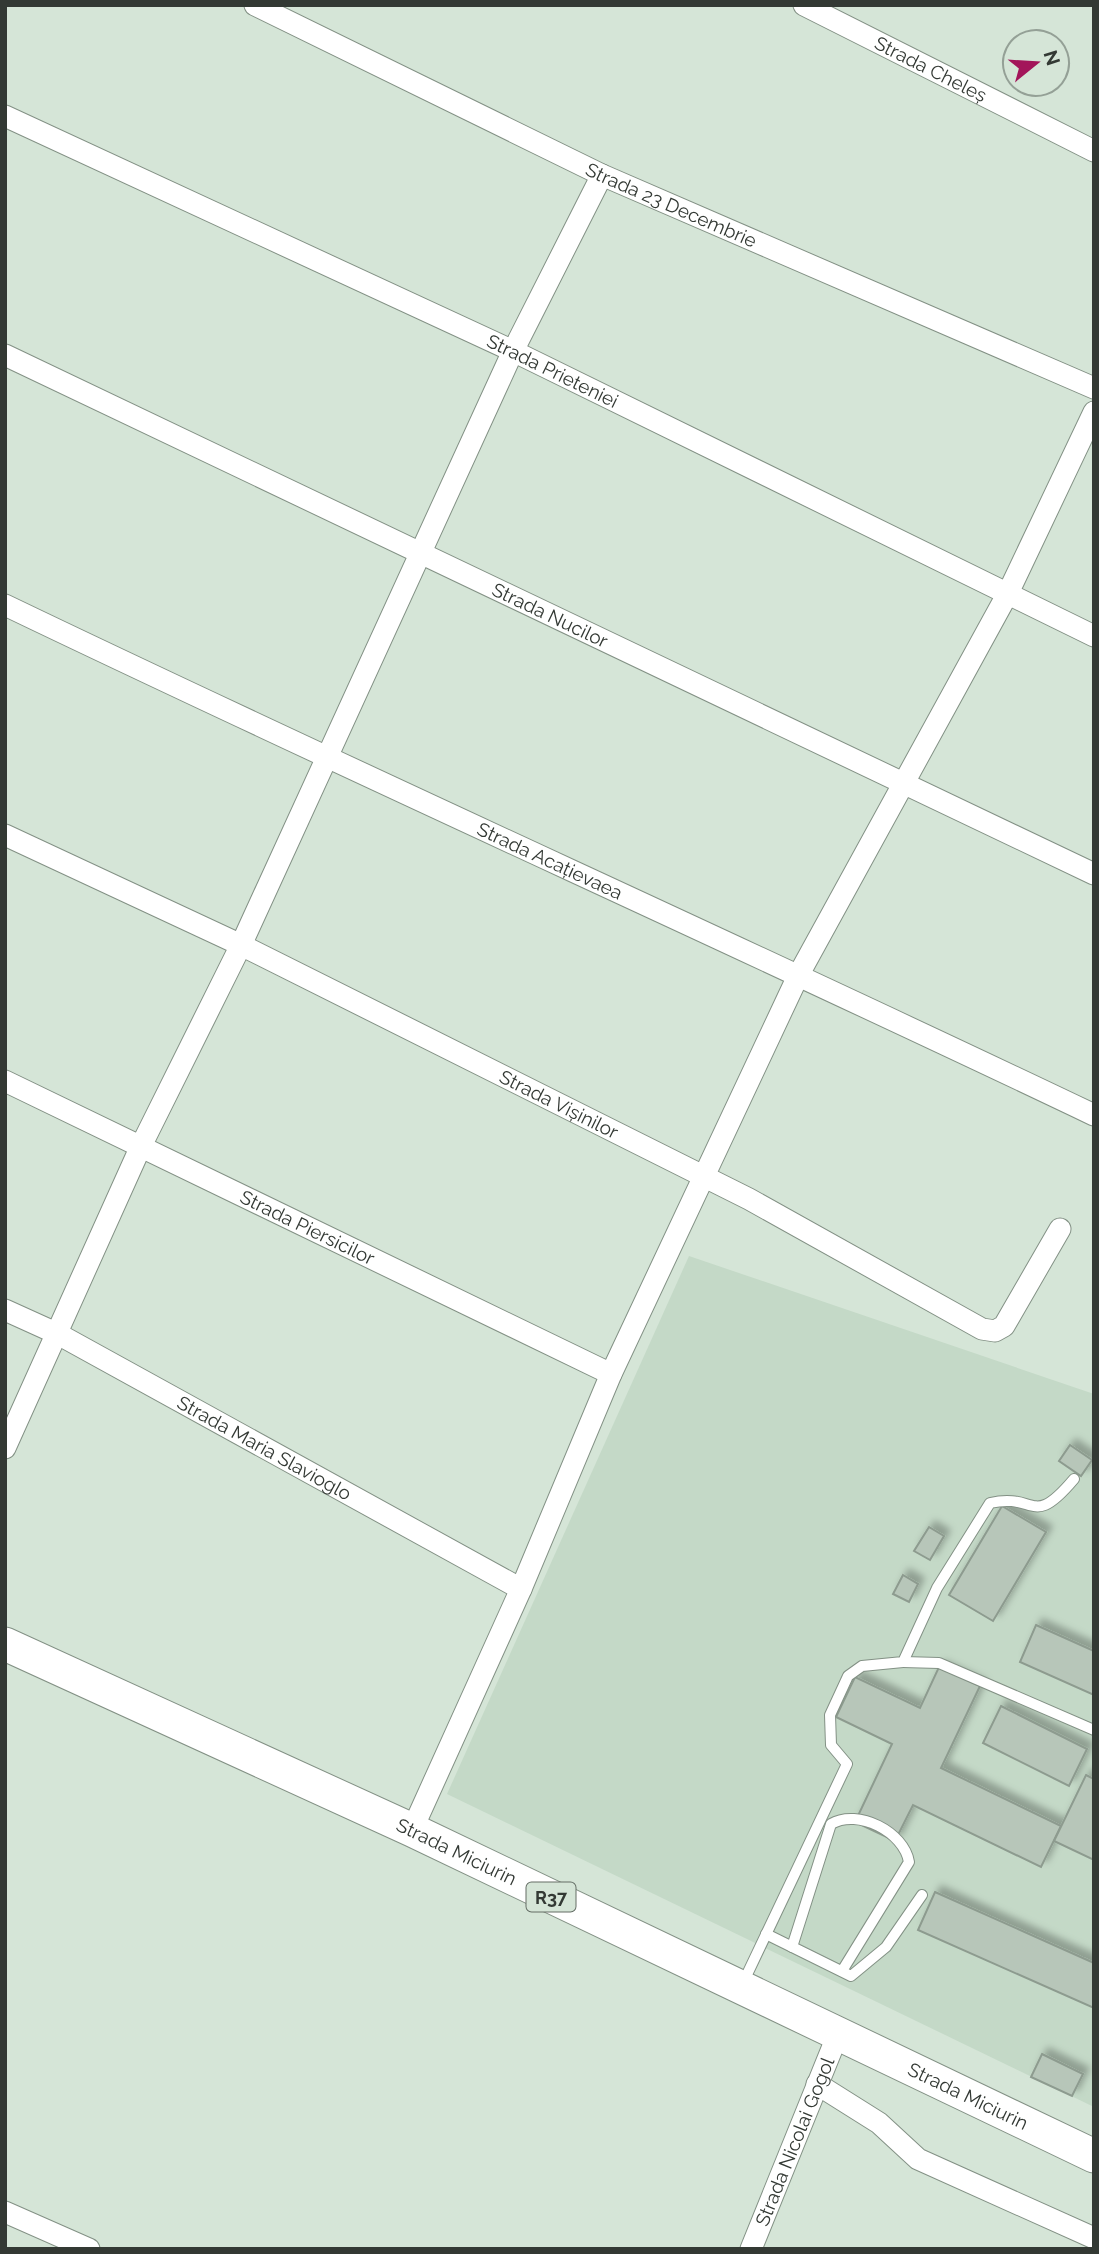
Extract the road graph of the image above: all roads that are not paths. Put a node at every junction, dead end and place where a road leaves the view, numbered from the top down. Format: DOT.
graph roads {
  1 [pos="255,5"];
  2 [pos="804,5"];
  3 [pos="5,116"];
  4 [pos="1094,151"];
  5 [pos="602,175"];
  6 [pos="513,351"];
  7 [pos="5,355"];
  8 [pos="1094,388"];
  9 [pos="1094,412"];
  10 [pos="420,555"];
  11 [pos="1007,593"];
  12 [pos="5,605"];
  13 [pos="1094,636"];
  14 [pos="326,759"];
  15 [pos="904,783"];
  16 [pos="5,835"];
  17 [pos="1094,874"];
  18 [pos="241,945"];
  19 [pos="800,974"];
  20 [pos="5,1081"];
  21 [pos="1094,1115"];
  22 [pos="141,1146"];
  23 [pos="706,1178"];
  24 [pos="1060,1229"];
  25 [pos="5,1310"];
  26 [pos="58,1334"];
  27 [pos="611,1374"];
  28 [pos="5,1448"];
  29 [pos="1074,1479"];
  30 [pos="521,1589"];
  31 [pos="5,1644"];
  32 [pos="903,1662"];
  33 [pos="1094,1730"];
  34 [pos="412,1830"];
  35 [pos="922,1895"];
  36 [pos="766,1934"];
  37 [pos="792,1947"];
  38 [pos="842,1972"];
  39 [pos="741,1987"];
  40 [pos="838,2034"];
  41 [pos="817,2084"];
  42 [pos="1094,2156"];
  43 [pos="5,2212"];
  44 [pos="1094,2238"];
  45 [pos="89,2249"];
  46 [pos="751,2249"];
  1 -- 5 [label="street, Strada 23 Decembrie"];
  2 -- 4 [label="street, Strada Cheleș"];
  3 -- 6 [label="street, Strada Prieteniei"];
  5 -- 6 [label="street"];
  5 -- 8 [label="street, Strada 23 Decembrie"];
  6 -- 10 [label="street"];
  6 -- 11 [label="street, Strada Prieteniei"];
  7 -- 10 [label="street, Strada Nucilor"];
  9 -- 11 [label="street"];
  10 -- 14 [label="street"];
  10 -- 15 [label="street, Strada Nucilor"];
  11 -- 13 [label="street, Strada Prieteniei"];
  11 -- 15 [label="street"];
  12 -- 14 [label="street, Strada Acațievaea"];
  14 -- 18 [label="street"];
  14 -- 19 [label="street, Strada Acațievaea"];
  15 -- 17 [label="street, Strada Nucilor"];
  15 -- 19 [label="street"];
  16 -- 18 [label="street, Strada Vișinilor"];
  18 -- 22 [label="street"];
  18 -- 23 [label="street, Strada Vișinilor"];
  19 -- 21 [label="street, Strada Acațievaea"];
  19 -- 23 [label="street"];
  20 -- 22 [label="street, Strada Piersicilor"];
  22 -- 26 [label="street"];
  22 -- 27 [label="street, Strada Piersicilor"];
  23 -- 24 [label="street, Strada Vișinilor"];
  23 -- 27 [label="street"];
  25 -- 26 [label="street, Strada Maria Slavioglo"];
  26 -- 28 [label="street"];
  26 -- 30 [label="street, Strada Maria Slavioglo"];
  27 -- 30 [label="street"];
  29 -- 32 [label="lane"];
  30 -- 34 [label="street"];
  31 -- 34 [label="main road, Strada Miciurin / R37"];
  32 -- 33 [label="lane"];
  32 -- 36 [label="lane"];
  34 -- 39 [label="main road, Strada Miciurin / R37"];
  35 -- 38 [label="lane"];
  36 -- 37 [label="lane"];
  36 -- 39 [label="lane"];
  37 -- 38 [label="lane"];
  37 -- 38 [label="lane"];
  39 -- 40 [label="main road, Strada Miciurin / R37"];
  40 -- 41 [label="street, Strada Nicolai Gogol"];
  40 -- 42 [label="main road, Strada Miciurin / R37"];
  41 -- 44 [label="street"];
  41 -- 46 [label="street, Strada Nicolai Gogol"];
  43 -- 45 [label="street"];
}
